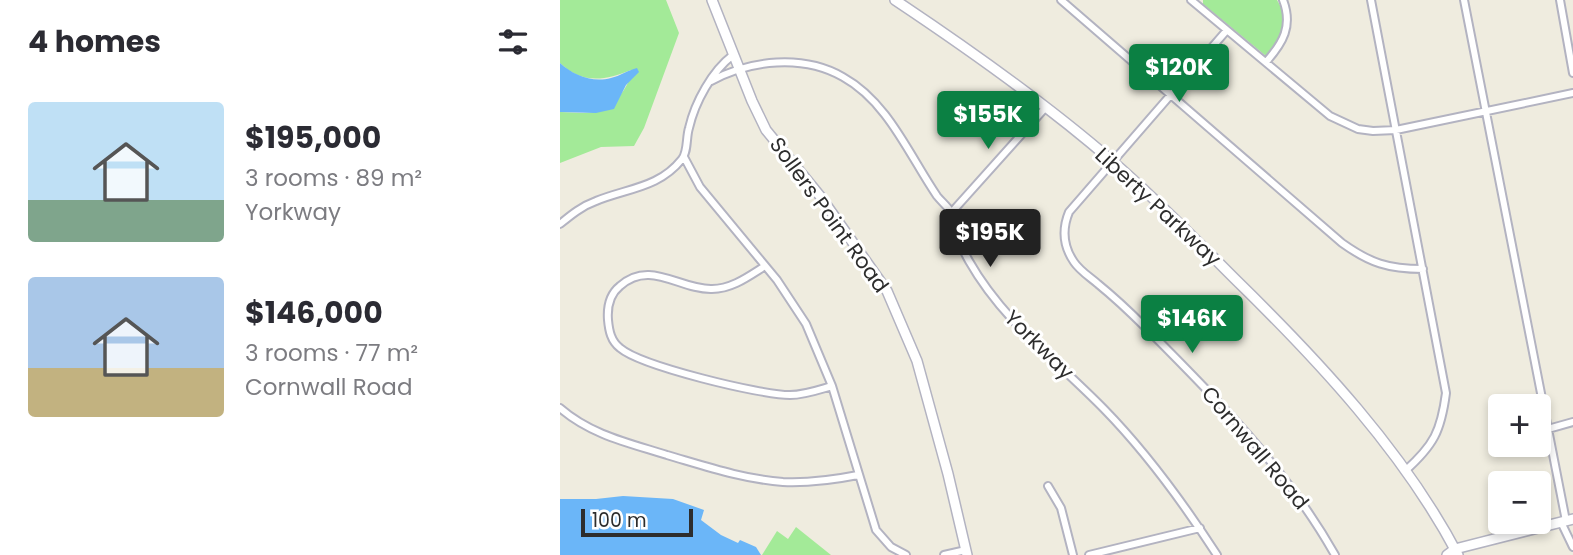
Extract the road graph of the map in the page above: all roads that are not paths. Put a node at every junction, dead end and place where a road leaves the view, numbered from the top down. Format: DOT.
graph roads {
  1 [pos="712,0"];
  2 [pos="895,0"];
  3 [pos="1061,0"];
  4 [pos="1283,0"];
  5 [pos="1371,0"];
  6 [pos="1464,0"];
  7 [pos="1560,0"];
  8 [pos="1193,1"];
  9 [pos="1227,30"];
  10 [pos="733,55"];
  11 [pos="1266,62"];
  12 [pos="739,70"];
  13 [pos="1573,73"];
  14 [pos="711,81"];
  15 [pos="1573,93"];
  16 [pos="1171,94"];
  17 [pos="1045,107"];
  18 [pos="1487,112"];
  19 [pos="1396,130"];
  20 [pos="684,157"];
  21 [pos="1113,162"];
  22 [pos="951,213"];
  23 [pos="560,224"];
  24 [pos="765,266"];
  25 [pos="1423,268"];
  26 [pos="832,386"];
  27 [pos="1541,394"];
  28 [pos="560,408"];
  29 [pos="1573,422"];
  30 [pos="1551,428"];
  31 [pos="1551,444"];
  32 [pos="1405,471"];
  33 [pos="858,475"];
  34 [pos="1048,486"];
  35 [pos="1567,521"];
  36 [pos="1200,528"];
  37 [pos="1573,547"];
  38 [pos="966,552"];
  39 [pos="1453,553"];
  40 [pos="906,555"];
  41 [pos="944,555"];
  42 [pos="1073,555"];
  43 [pos="1089,555"];
  44 [pos="1217,555"];
  45 [pos="1335,555"];
  1 -- 10 [label="street, Sollers Point Road"];
  2 -- 17 [label="street, Liberty Parkway"];
  3 -- 16 [label="street"];
  4 -- 11 [label="street"];
  5 -- 19 [label="street"];
  6 -- 18 [label="street"];
  7 -- 13 [label="street"];
  8 -- 9 [label="street"];
  9 -- 11 [label="street"];
  9 -- 16 [label="street, Cornwall Road"];
  10 -- 12 [label="street, Sollers Point Road"];
  10 -- 14 [label="street"];
  11 -- 19 [label="street"];
  12 -- 14 [label="street, Yorkway"];
  12 -- 22 [label="street, Yorkway"];
  12 -- 38 [label="street, Sollers Point Road"];
  14 -- 20 [label="street"];
  15 -- 18 [label="street"];
  16 -- 21 [label="street, Cornwall Road"];
  16 -- 25 [label="street"];
  17 -- 21 [label="street, Liberty Parkway"];
  17 -- 22 [label="street"];
  18 -- 19 [label="street"];
  18 -- 27 [label="street"];
  19 -- 25 [label="street"];
  20 -- 23 [label="street"];
  20 -- 24 [label="street"];
  21 -- 32 [label="street, Liberty Parkway"];
  21 -- 45 [label="street, Cornwall Road"];
  22 -- 36 [label="street, Yorkway"];
  24 -- 26 [label="street"];
  24 -- 26 [label="street"];
  25 -- 32 [label="street"];
  26 -- 33 [label="street"];
  28 -- 33 [label="street"];
  29 -- 30 [label="street"];
  31 -- 35 [label="street"];
  32 -- 39 [label="street, Liberty Parkway"];
  33 -- 40 [label="street"];
  34 -- 42 [label="street"];
  35 -- 37 [label="street"];
  35 -- 39 [label="street"];
  36 -- 43 [label="street"];
  36 -- 44 [label="street, Yorkway"];
  38 -- 41 [label="street"];
}
